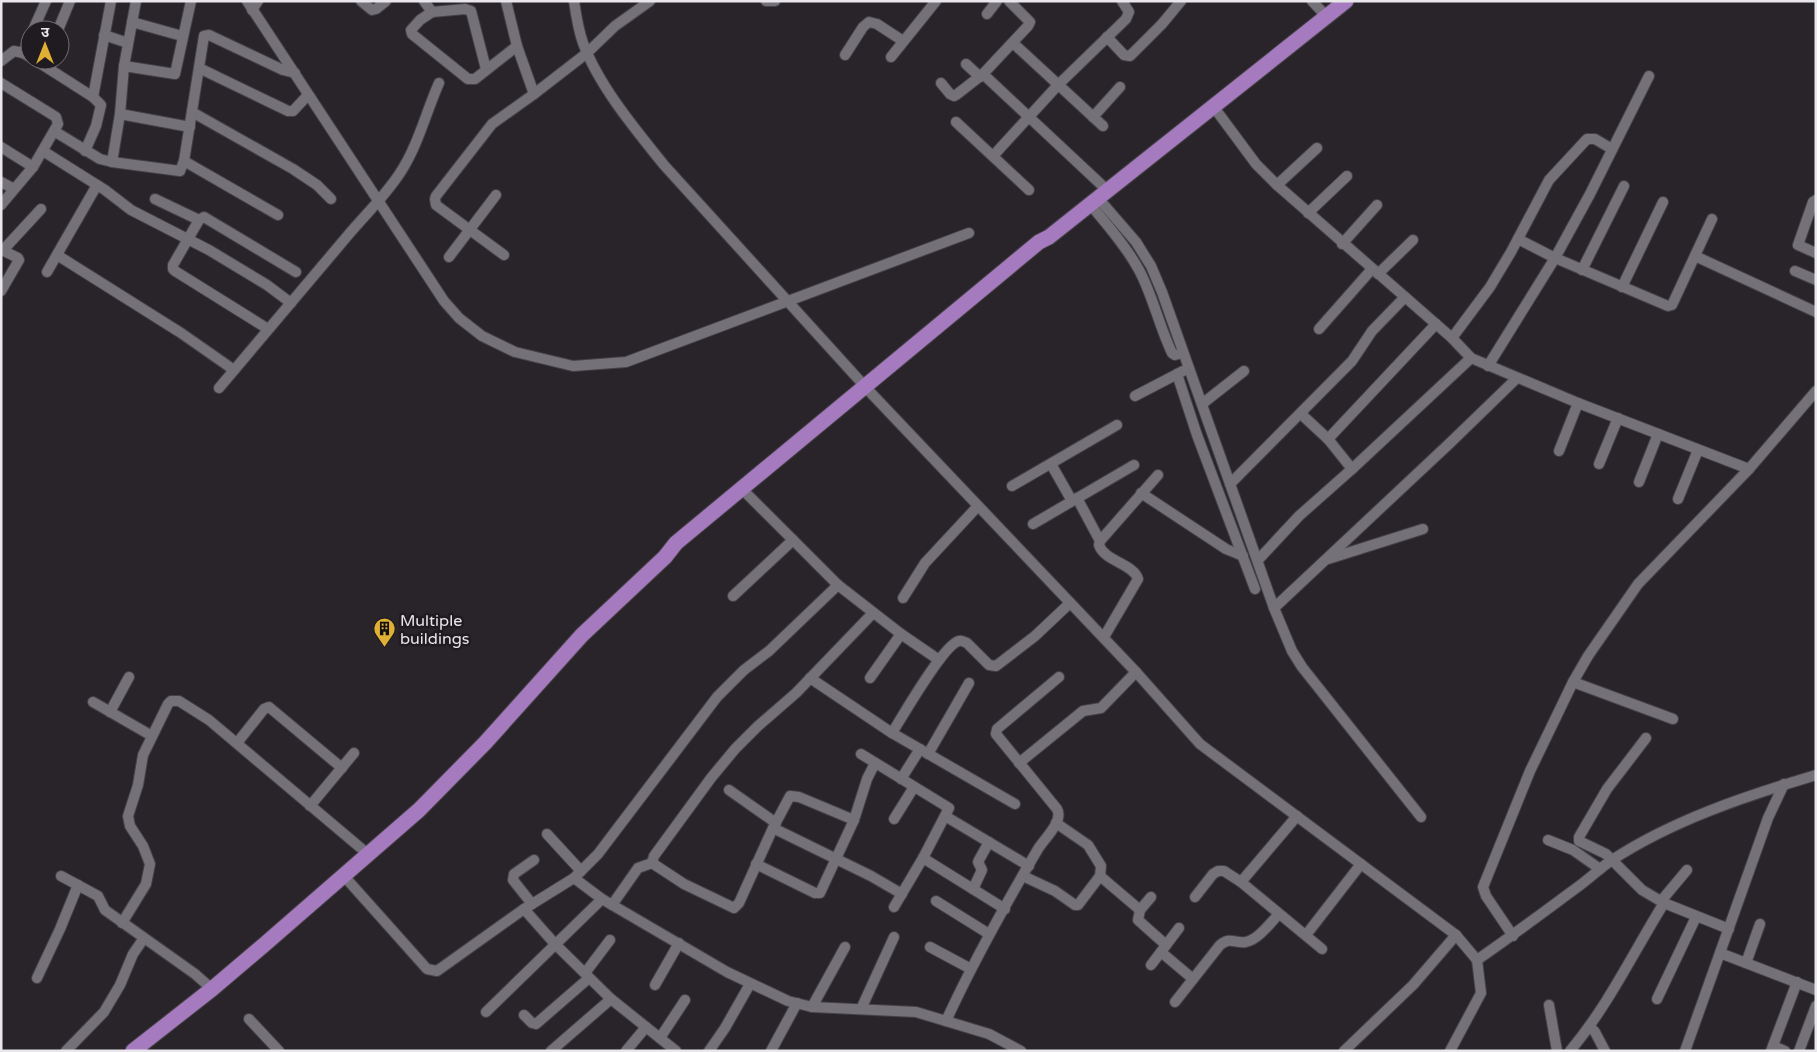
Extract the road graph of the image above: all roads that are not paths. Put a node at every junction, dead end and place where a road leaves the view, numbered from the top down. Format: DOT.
graph roads {
  1 [pos="46,1"];
  2 [pos="70,1"];
  3 [pos="111,1"];
  4 [pos="136,1"];
  5 [pos="191,1"];
  6 [pos="361,1"];
  7 [pos="424,1"];
  8 [pos="506,1"];
  9 [pos="574,1"];
  10 [pos="650,1"];
  11 [pos="766,1"];
  12 [pos="775,1"];
  13 [pos="936,1"];
  14 [pos="997,1"];
  15 [pos="1009,1"];
  16 [pos="1122,1"];
  17 [pos="1181,1"];
  18 [pos="1312,1"];
  19 [pos="1346,1"];
  20 [pos="380,3"];
  21 [pos="252,4"];
  22 [pos="432,12"];
  23 [pos="987,14"];
  24 [pos="1326,17"];
  25 [pos="37,20"];
  26 [pos="62,20"];
  27 [pos="132,22"];
  28 [pos="104,35"];
  29 [pos="182,36"];
  30 [pos="1108,37"];
  31 [pos="903,41"];
  32 [pos="128,43"];
  33 [pos="1013,43"];
  34 [pos="517,46"];
  35 [pos="20,53"];
  36 [pos="588,53"];
  37 [pos="845,55"];
  38 [pos="891,57"];
  39 [pos="1,62"];
  40 [pos="966,64"];
  41 [pos="124,66"];
  42 [pos="198,68"];
  43 [pos="486,69"];
  44 [pos="53,70"];
  45 [pos="295,73"];
  46 [pos="981,76"];
  47 [pos="1649,76"];
  48 [pos="1,83"];
  49 [pos="439,83"];
  50 [pos="942,83"];
  51 [pos="1058,85"];
  52 [pos="1120,87"];
  53 [pos="534,94"];
  54 [pos="308,95"];
  55 [pos="93,97"];
  56 [pos="1213,106"];
  57 [pos="192,112"];
  58 [pos="120,114"];
  59 [pos="1093,117"];
  60 [pos="1029,118"];
  61 [pos="956,122"];
  62 [pos="1103,126"];
  63 [pos="190,127"];
  64 [pos="54,131"];
  65 [pos="1,147"];
  66 [pos="1317,148"];
  67 [pos="1612,150"];
  68 [pos="43,151"];
  69 [pos="85,151"];
  70 [pos="993,156"];
  71 [pos="184,161"];
  72 [pos="112,162"];
  73 [pos="33,167"];
  74 [pos="1347,176"];
  75 [pos="1,182"];
  76 [pos="97,185"];
  77 [pos="1277,185"];
  78 [pos="1624,186"];
  79 [pos="14,189"];
  80 [pos="1029,190"];
  81 [pos="496,195"];
  82 [pos="1098,197"];
  83 [pos="155,199"];
  84 [pos="331,199"];
  85 [pos="1816,200"];
  86 [pos="378,201"];
  87 [pos="1663,202"];
  88 [pos="1,205"];
  89 [pos="1377,205"];
  90 [pos="40,209"];
  91 [pos="1308,213"];
  92 [pos="278,215"];
  93 [pos="1712,219"];
  94 [pos="199,220"];
  95 [pos="469,229"];
  96 [pos="968,233"];
  97 [pos="188,238"];
  98 [pos="1518,238"];
  99 [pos="1413,240"];
  100 [pos="1342,244"];
  101 [pos="1816,253"];
  102 [pos="57,255"];
  103 [pos="504,255"];
  104 [pos="1695,256"];
  105 [pos="449,257"];
  106 [pos="1555,258"];
  107 [pos="1582,270"];
  108 [pos="1795,271"];
  109 [pos="47,272"];
  110 [pos="296,272"];
  111 [pos="1375,272"];
  112 [pos="1816,280"];
  113 [pos="1622,287"];
  114 [pos="1,291"];
  115 [pos="1405,297"];
  116 [pos="786,300"];
  117 [pos="291,303"];
  118 [pos="1816,312"];
  119 [pos="1436,324"];
  120 [pos="268,329"];
  121 [pos="1319,329"];
  122 [pos="1452,338"];
  123 [pos="1471,358"];
  124 [pos="1488,366"];
  125 [pos="1188,368"];
  126 [pos="234,370"];
  127 [pos="1244,371"];
  128 [pos="1177,374"];
  129 [pos="1517,378"];
  130 [pos="219,388"];
  131 [pos="868,389"];
  132 [pos="1816,391"];
  133 [pos="1135,396"];
  134 [pos="1578,403"];
  135 [pos="1202,404"];
  136 [pos="1301,414"];
  137 [pos="1618,418"];
  138 [pos="1117,424"];
  139 [pos="1658,434"];
  140 [pos="1328,439"];
  141 [pos="1698,450"];
  142 [pos="1559,451"];
  143 [pos="1051,464"];
  144 [pos="1599,464"];
  145 [pos="1134,465"];
  146 [pos="1352,469"];
  147 [pos="1749,469"];
  148 [pos="1158,475"];
  149 [pos="1639,482"];
  150 [pos="1230,484"];
  151 [pos="1012,486"];
  152 [pos="1141,493"];
  153 [pos="747,494"];
  154 [pos="1678,499"];
  155 [pos="1074,500"];
  156 [pos="978,506"];
  157 [pos="1033,524"];
  158 [pos="1423,529"];
  159 [pos="793,540"];
  160 [pos="1100,541"];
  161 [pos="1243,556"];
  162 [pos="665,557"];
  163 [pos="1258,560"];
  164 [pos="1327,560"];
  165 [pos="838,585"];
  166 [pos="1256,589"];
  167 [pos="734,596"];
  168 [pos="902,598"];
  169 [pos="1070,602"];
  170 [pos="1274,608"];
  171 [pos="872,612"];
  172 [pos="901,634"];
  173 [pos="1104,637"];
  174 [pos="939,660"];
  175 [pos="1136,672"];
  176 [pos="129,676"];
  177 [pos="1059,677"];
  178 [pos="810,678"];
  179 [pos="870,678"];
  180 [pos="1573,682"];
  181 [pos="969,683"];
  182 [pos="93,702"];
  183 [pos="110,712"];
  184 [pos="1673,719"];
  185 [pos="892,733"];
  186 [pos="152,736"];
  187 [pos="1646,738"];
  188 [pos="237,743"];
  189 [pos="924,752"];
  190 [pos="354,753"];
  191 [pos="861,754"];
  192 [pos="875,763"];
  193 [pos="1019,763"];
  194 [pos="342,768"];
  195 [pos="1816,775"];
  196 [pos="901,779"];
  197 [pos="1784,784"];
  198 [pos="914,787"];
  199 [pos="729,790"];
  200 [pos="1015,804"];
  201 [pos="310,806"];
  202 [pos="946,816"];
  203 [pos="1297,816"];
  204 [pos="1421,817"];
  205 [pos="894,819"];
  206 [pos="854,820"];
  207 [pos="1056,823"];
  208 [pos="774,825"];
  209 [pos="547,834"];
  210 [pos="1548,840"];
  211 [pos="989,842"];
  212 [pos="369,855"];
  213 [pos="923,858"];
  214 [pos="836,859"];
  215 [pos="534,860"];
  216 [pos="1612,860"];
  217 [pos="652,863"];
  218 [pos="756,864"];
  219 [pos="1361,864"];
  220 [pos="1029,866"];
  221 [pos="1600,868"];
  222 [pos="1687,870"];
  223 [pos="577,875"];
  224 [pos="61,876"];
  225 [pos="344,876"];
  226 [pos="1023,876"];
  227 [pos="1100,876"];
  228 [pos="1241,882"];
  229 [pos="78,885"];
  230 [pos="972,889"];
  231 [pos="902,894"];
  232 [pos="1151,897"];
  233 [pos="1195,897"];
  234 [pos="602,899"];
  235 [pos="936,901"];
  236 [pos="1662,902"];
  237 [pos="612,905"];
  238 [pos="528,907"];
  239 [pos="894,908"];
  240 [pos="1005,909"];
  241 [pos="1140,910"];
  242 [pos="1279,914"];
  243 [pos="1696,917"];
  244 [pos="122,923"];
  245 [pos="1760,924"];
  246 [pos="1179,928"];
  247 [pos="1729,929"];
  248 [pos="989,934"];
  249 [pos="1306,935"];
  250 [pos="1456,935"];
  251 [pos="1513,936"];
  252 [pos="894,937"];
  253 [pos="144,938"];
  254 [pos="610,940"];
  255 [pos="679,943"];
  256 [pos="555,944"];
  257 [pos="845,947"];
  258 [pos="930,947"];
  259 [pos="1163,949"];
  260 [pos="1322,949"];
  261 [pos="1720,953"];
  262 [pos="1477,960"];
  263 [pos="1746,962"];
  264 [pos="1151,965"];
  265 [pos="971,969"];
  266 [pos="587,975"];
  267 [pos="37,978"];
  268 [pos="1193,979"];
  269 [pos="1797,982"];
  270 [pos="750,984"];
  271 [pos="654,985"];
  272 [pos="212,989"];
  273 [pos="1816,990"];
  274 [pos="611,999"];
  275 [pos="1657,999"];
  276 [pos="685,1000"];
  277 [pos="1175,1002"];
  278 [pos="797,1003"];
  279 [pos="1549,1005"];
  280 [pos="1816,1006"];
  281 [pos="812,1007"];
  282 [pos="861,1009"];
  283 [pos="486,1012"];
  284 [pos="524,1015"];
  285 [pos="249,1019"];
  286 [pos="946,1022"];
  287 [pos="1590,1026"];
  288 [pos="646,1027"];
  289 [pos="660,1038"];
  290 [pos="1772,1048"];
  291 [pos="278,1050"];
  292 [pos="66,1051"];
  293 [pos="134,1051"];
  294 [pos="551,1051"];
  295 [pos="626,1051"];
  296 [pos="676,1051"];
  297 [pos="709,1051"];
  298 [pos="771,1051"];
  299 [pos="1021,1051"];
  300 [pos="1344,1051"];
  301 [pos="1450,1051"];
  302 [pos="1557,1051"];
  303 [pos="1570,1051"];
  304 [pos="1605,1051"];
  305 [pos="1685,1051"];
  306 [pos="1785,1051"];
  307 [pos="1799,1051"];
  1 -- 25 [label="street"];
  2 -- 26 [label="street"];
  3 -- 28 [label="street"];
  4 -- 27 [label="street"];
  5 -- 29 [label="street"];
  6 -- 20 [label="street"];
  7 -- 22 [label="street"];
  8 -- 34 [label="street"];
  9 -- 36 [label="street"];
  10 -- 36 [label="street"];
  11 -- 12 [label="street"];
  13 -- 31 [label="street"];
  14 -- 23 [label="street"];
  15 -- 33 [label="street"];
  16 -- 30 [label="street"];
  17 -- 30 [label="street"];
  18 -- 24 [label="street"];
  19 -- 24 [label="highway"];
  21 -- 45 [label="street"];
  22 -- 43 [label="street"];
  22 -- 43 [label="street"];
  24 -- 56 [label="highway"];
  27 -- 29 [label="street"];
  27 -- 32 [label="street"];
  28 -- 32 [label="street"];
  28 -- 55 [label="street"];
  29 -- 41 [label="street"];
  30 -- 51 [label="street"];
  31 -- 37 [label="street"];
  31 -- 38 [label="street"];
  32 -- 41 [label="street"];
  33 -- 46 [label="street"];
  33 -- 51 [label="street"];
  34 -- 43 [label="street"];
  34 -- 53 [label="street"];
  35 -- 39 [label="street"];
  36 -- 53 [label="street"];
  36 -- 116 [label="street"];
  40 -- 46 [label="street"];
  41 -- 58 [label="street"];
  42 -- 45 [label="street"];
  42 -- 54 [label="street"];
  42 -- 57 [label="street"];
  44 -- 55 [label="street"];
  45 -- 54 [label="street"];
  46 -- 50 [label="street"];
  46 -- 60 [label="street"];
  47 -- 67 [label="street"];
  48 -- 64 [label="street"];
  49 -- 86 [label="street"];
  51 -- 59 [label="street"];
  51 -- 60 [label="street"];
  52 -- 59 [label="street"];
  53 -- 95 [label="street"];
  54 -- 86 [label="street"];
  55 -- 69 [label="street"];
  56 -- 77 [label="street"];
  56 -- 82 [label="highway"];
  57 -- 63 [label="street"];
  57 -- 84 [label="street"];
  58 -- 63 [label="street"];
  58 -- 72 [label="street"];
  59 -- 62 [label="street"];
  60 -- 70 [label="street"];
  60 -- 82 [label="street"];
  61 -- 70 [label="street"];
  63 -- 71 [label="street"];
  64 -- 68 [label="street"];
  64 -- 69 [label="street"];
  65 -- 73 [label="street"];
  66 -- 77 [label="street"];
  67 -- 98 [label="street"];
  67 -- 106 [label="street"];
  68 -- 73 [label="street"];
  68 -- 76 [label="street"];
  69 -- 72 [label="street"];
  70 -- 80 [label="street"];
  71 -- 72 [label="street"];
  71 -- 92 [label="street"];
  73 -- 79 [label="street"];
  74 -- 91 [label="street"];
  75 -- 79 [label="street"];
  76 -- 97 [label="street"];
  76 -- 102 [label="street"];
  77 -- 91 [label="street"];
  78 -- 107 [label="street"];
  79 -- 88 [label="street"];
  81 -- 95 [label="street"];
  82 -- 125 [label="street"];
  82 -- 131 [label="highway"];
  83 -- 94 [label="street"];
  85 -- 101 [label="street"];
  86 -- 116 [label="street"];
  86 -- 117 [label="street"];
  87 -- 113 [label="street"];
  89 -- 100 [label="street"];
  90 -- 114 [label="street"];
  91 -- 100 [label="street"];
  93 -- 104 [label="street"];
  94 -- 97 [label="street"];
  94 -- 110 [label="street"];
  95 -- 103 [label="street"];
  95 -- 105 [label="street"];
  96 -- 116 [label="street"];
  97 -- 117 [label="street"];
  97 -- 120 [label="street"];
  98 -- 106 [label="street"];
  98 -- 122 [label="street"];
  99 -- 111 [label="street"];
  100 -- 111 [label="street"];
  102 -- 109 [label="street"];
  102 -- 126 [label="street"];
  104 -- 113 [label="street"];
  104 -- 118 [label="street"];
  106 -- 107 [label="street"];
  106 -- 124 [label="street"];
  107 -- 113 [label="street"];
  108 -- 112 [label="street"];
  111 -- 115 [label="street"];
  111 -- 121 [label="street"];
  115 -- 119 [label="street"];
  115 -- 136 [label="street"];
  116 -- 131 [label="street"];
  117 -- 120 [label="street"];
  119 -- 122 [label="street"];
  119 -- 140 [label="street"];
  120 -- 126 [label="street"];
  122 -- 123 [label="street"];
  123 -- 124 [label="street"];
  123 -- 146 [label="street"];
  124 -- 129 [label="street"];
  125 -- 128 [label="street"];
  125 -- 135 [label="street"];
  126 -- 130 [label="street"];
  127 -- 135 [label="street"];
  128 -- 133 [label="street"];
  128 -- 161 [label="street"];
  129 -- 134 [label="street"];
  129 -- 164 [label="street"];
  131 -- 153 [label="highway"];
  131 -- 156 [label="street"];
  131 -- 162 [label="highway"];
  132 -- 147 [label="street"];
  134 -- 137 [label="street"];
  134 -- 142 [label="street"];
  135 -- 150 [label="street"];
  136 -- 140 [label="street"];
  136 -- 150 [label="street"];
  137 -- 139 [label="street"];
  137 -- 144 [label="street"];
  138 -- 143 [label="street"];
  139 -- 141 [label="street"];
  139 -- 149 [label="street"];
  140 -- 146 [label="street"];
  141 -- 147 [label="street"];
  141 -- 154 [label="street"];
  143 -- 151 [label="street"];
  143 -- 155 [label="street"];
  145 -- 155 [label="street"];
  146 -- 163 [label="street"];
  147 -- 180 [label="street"];
  148 -- 152 [label="street"];
  150 -- 163 [label="street"];
  152 -- 160 [label="street"];
  152 -- 161 [label="street"];
  153 -- 159 [label="street"];
  153 -- 162 [label="highway"];
  155 -- 157 [label="street"];
  155 -- 160 [label="street"];
  156 -- 168 [label="street"];
  156 -- 169 [label="street"];
  158 -- 164 [label="street"];
  159 -- 165 [label="street"];
  159 -- 167 [label="street"];
  160 -- 173 [label="street"];
  161 -- 166 [label="street"];
  162 -- 212 [label="highway"];
  163 -- 170 [label="street"];
  164 -- 170 [label="street"];
  165 -- 171 [label="street"];
  165 -- 223 [label="street"];
  169 -- 173 [label="street"];
  169 -- 174 [label="street"];
  170 -- 204 [label="street"];
  171 -- 172 [label="street"];
  171 -- 178 [label="street"];
  172 -- 174 [label="street"];
  172 -- 179 [label="street"];
  173 -- 175 [label="street"];
  174 -- 185 [label="street"];
  175 -- 193 [label="street"];
  175 -- 203 [label="street"];
  176 -- 183 [label="street"];
  177 -- 193 [label="street"];
  178 -- 185 [label="street"];
  178 -- 217 [label="street"];
  180 -- 184 [label="street"];
  180 -- 251 [label="street"];
  181 -- 189 [label="street"];
  182 -- 183 [label="street"];
  183 -- 186 [label="street"];
  185 -- 189 [label="street"];
  186 -- 188 [label="street"];
  186 -- 244 [label="street"];
  187 -- 216 [label="street"];
  188 -- 194 [label="street"];
  188 -- 201 [label="street"];
  189 -- 196 [label="street"];
  189 -- 200 [label="street"];
  190 -- 194 [label="street"];
  191 -- 192 [label="street"];
  192 -- 196 [label="street"];
  192 -- 206 [label="street"];
  193 -- 207 [label="street"];
  194 -- 201 [label="street"];
  195 -- 197 [label="street"];
  196 -- 198 [label="street"];
  197 -- 216 [label="street"];
  197 -- 247 [label="street"];
  198 -- 202 [label="street"];
  198 -- 205 [label="street"];
  199 -- 208 [label="street"];
  201 -- 212 [label="street"];
  202 -- 211 [label="street"];
  202 -- 213 [label="street"];
  203 -- 219 [label="street"];
  203 -- 228 [label="street"];
  206 -- 208 [label="street"];
  206 -- 214 [label="street"];
  207 -- 220 [label="street"];
  207 -- 227 [label="street"];
  208 -- 214 [label="street"];
  208 -- 218 [label="street"];
  209 -- 223 [label="street"];
  210 -- 221 [label="street"];
  211 -- 220 [label="street"];
  211 -- 230 [label="street"];
  212 -- 225 [label="highway"];
  213 -- 230 [label="street"];
  213 -- 231 [label="street"];
  214 -- 218 [label="street"];
  214 -- 231 [label="street"];
  215 -- 238 [label="street"];
  216 -- 221 [label="street"];
  216 -- 236 [label="street"];
  217 -- 218 [label="street"];
  217 -- 237 [label="street"];
  219 -- 249 [label="street"];
  219 -- 250 [label="street"];
  220 -- 226 [label="street"];
  221 -- 251 [label="street"];
  222 -- 236 [label="street"];
  223 -- 234 [label="street"];
  223 -- 238 [label="street"];
  224 -- 229 [label="street"];
  225 -- 238 [label="street"];
  225 -- 272 [label="highway"];
  226 -- 227 [label="street"];
  226 -- 240 [label="street"];
  227 -- 241 [label="street"];
  228 -- 233 [label="street"];
  228 -- 242 [label="street"];
  229 -- 244 [label="street"];
  229 -- 267 [label="street"];
  230 -- 240 [label="street"];
  231 -- 239 [label="street"];
  232 -- 241 [label="street"];
  234 -- 237 [label="street"];
  234 -- 256 [label="street"];
  235 -- 248 [label="street"];
  236 -- 243 [label="street"];
  236 -- 287 [label="street"];
  237 -- 255 [label="street"];
  238 -- 256 [label="street"];
  240 -- 248 [label="street"];
  241 -- 259 [label="street"];
  242 -- 249 [label="street"];
  242 -- 268 [label="street"];
  243 -- 247 [label="street"];
  243 -- 275 [label="street"];
  244 -- 253 [label="street"];
  245 -- 263 [label="street"];
  246 -- 259 [label="street"];
  247 -- 261 [label="street"];
  248 -- 265 [label="street"];
  249 -- 260 [label="street"];
  250 -- 262 [label="street"];
  250 -- 300 [label="street"];
  251 -- 262 [label="street"];
  252 -- 282 [label="street"];
  253 -- 272 [label="street"];
  253 -- 292 [label="street"];
  254 -- 266 [label="street"];
  255 -- 270 [label="street"];
  255 -- 271 [label="street"];
  256 -- 266 [label="street"];
  256 -- 283 [label="street"];
  257 -- 281 [label="street"];
  258 -- 265 [label="street"];
  259 -- 264 [label="street"];
  259 -- 268 [label="street"];
  261 -- 263 [label="street"];
  261 -- 305 [label="street"];
  262 -- 301 [label="street"];
  263 -- 269 [label="street"];
  265 -- 286 [label="street"];
  266 -- 274 [label="street"];
  266 -- 284 [label="street"];
  268 -- 277 [label="street"];
  269 -- 273 [label="street"];
  269 -- 290 [label="street"];
  270 -- 278 [label="street"];
  270 -- 297 [label="street"];
  272 -- 293 [label="highway"];
  274 -- 288 [label="street"];
  274 -- 294 [label="street"];
  276 -- 289 [label="street"];
  278 -- 281 [label="street"];
  278 -- 298 [label="street"];
  279 -- 302 [label="street"];
  280 -- 307 [label="street"];
  281 -- 282 [label="street"];
  282 -- 286 [label="street"];
  285 -- 291 [label="street"];
  286 -- 299 [label="street"];
  287 -- 303 [label="street"];
  287 -- 304 [label="street"];
  288 -- 289 [label="street"];
  288 -- 295 [label="street"];
  289 -- 296 [label="street"];
  290 -- 306 [label="street"];
}
